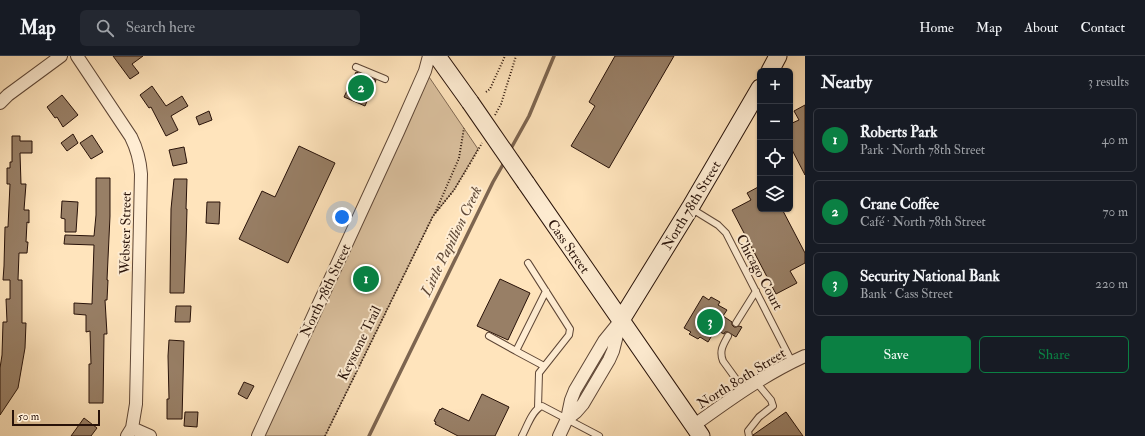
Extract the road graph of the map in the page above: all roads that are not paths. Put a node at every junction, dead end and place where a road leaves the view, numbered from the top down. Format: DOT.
graph roads {
  1 [pos="60,56"];
  2 [pos="77,56"];
  3 [pos="429,56"];
  4 [pos="437,56"];
  5 [pos="778,56"];
  6 [pos="356,66"];
  7 [pos="772,68"];
  8 [pos="385,79"];
  9 [pos="757,93"];
  10 [pos="0,103"];
  11 [pos="690,208"];
  12 [pos="528,263"];
  13 [pos="546,291"];
  14 [pos="756,291"];
  15 [pos="621,320"];
  16 [pos="736,323"];
  17 [pos="489,336"];
  18 [pos="728,336"];
  19 [pos="516,351"];
  20 [pos="805,356"];
  21 [pos="792,362"];
  22 [pos="544,366"];
  23 [pos="756,382"];
  24 [pos="744,390"];
  25 [pos="538,408"];
  26 [pos="567,419"];
  27 [pos="697,431"];
  28 [pos="130,432"];
  29 [pos="150,436"];
  30 [pos="258,436"];
  31 [pos="522,436"];
  32 [pos="559,436"];
  33 [pos="599,436"];
  34 [pos="749,436"];
  1 -- 10 [label="street"];
  2 -- 28 [label="street, Webster Street"];
  3 -- 30 [label="street, North 78th Street"];
  4 -- 15 [label="main road, Cass Street, bridge"];
  5 -- 7 [label="main road"];
  6 -- 8 [label="lane"];
  9 -- 11 [label="main road, North 78th Street"];
  11 -- 14 [label="lane, Chicago Court"];
  11 -- 15 [label="main road, North 78th Street"];
  12 -- 13 [label="lane"];
  13 -- 19 [label="lane"];
  13 -- 22 [label="lane"];
  14 -- 16 [label="lane"];
  14 -- 21 [label="lane, Chicago Court"];
  15 -- 26 [label="street"];
  15 -- 27 [label="main road, Cass Street"];
  17 -- 19 [label="lane"];
  18 -- 24 [label="lane"];
  19 -- 22 [label="lane"];
  20 -- 21 [label="street, North 80th Street"];
  21 -- 23 [label="street, North 80th Street"];
  22 -- 25 [label="lane"];
  23 -- 24 [label="street, North 80th Street"];
  23 -- 34 [label="lane"];
  24 -- 27 [label="street, North 80th Street"];
  25 -- 26 [label="lane"];
  25 -- 31 [label="lane"];
  26 -- 32 [label="street"];
  26 -- 33 [label="lane"];
  28 -- 29 [label="street"];
}
